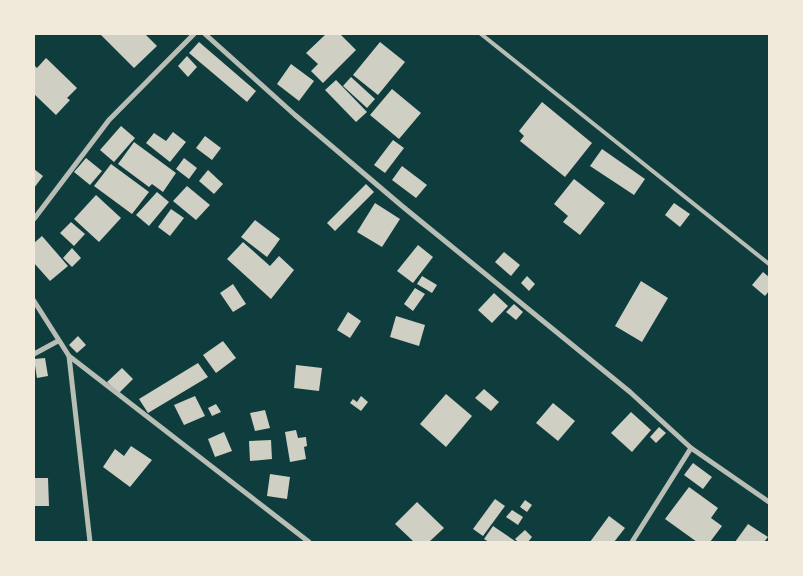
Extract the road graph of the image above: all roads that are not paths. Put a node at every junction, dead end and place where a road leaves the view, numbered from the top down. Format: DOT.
graph roads {
  1 [pos="194,34"];
  2 [pos="204,34"];
  3 [pos="481,34"];
  4 [pos="34,219"];
  5 [pos="769,264"];
  6 [pos="34,302"];
  7 [pos="58,341"];
  8 [pos="34,354"];
  9 [pos="69,356"];
  10 [pos="691,448"];
  11 [pos="769,502"];
  12 [pos="90,542"];
  13 [pos="309,542"];
  14 [pos="632,542"];
  1 -- 4 [label="street"];
  2 -- 10 [label="street"];
  3 -- 5 [label="lane"];
  6 -- 7 [label="street"];
  7 -- 8 [label="street"];
  7 -- 9 [label="street"];
  9 -- 12 [label="street"];
  9 -- 13 [label="street"];
  10 -- 11 [label="street"];
  10 -- 14 [label="street"];
}
